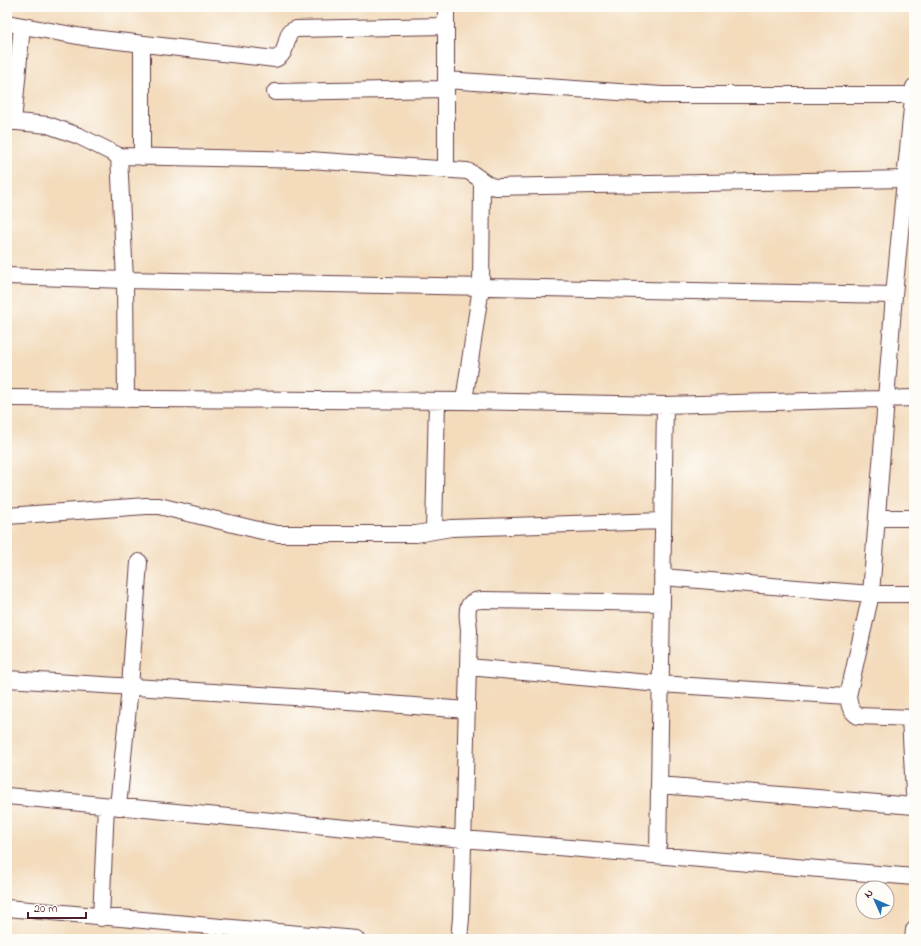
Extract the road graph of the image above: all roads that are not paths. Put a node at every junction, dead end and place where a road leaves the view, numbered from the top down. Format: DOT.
graph roads {
  1 [pos="446,7"];
  2 [pos="15,25"];
  3 [pos="445,26"];
  4 [pos="142,44"];
  5 [pos="446,84"];
  6 [pos="275,92"];
  7 [pos="914,92"];
  8 [pos="10,122"];
  9 [pos="119,156"];
  10 [pos="142,157"];
  11 [pos="446,170"];
  12 [pos="905,178"];
  13 [pos="482,181"];
  14 [pos="7,276"];
  15 [pos="125,280"];
  16 [pos="481,287"];
  17 [pos="894,295"];
  18 [pos="7,398"];
  19 [pos="886,398"];
  20 [pos="914,398"];
  21 [pos="126,399"];
  22 [pos="437,401"];
  23 [pos="464,401"];
  24 [pos="665,405"];
  25 [pos="7,516"];
  26 [pos="877,518"];
  27 [pos="914,518"];
  28 [pos="663,521"];
  29 [pos="434,531"];
  30 [pos="139,562"];
  31 [pos="662,577"];
  32 [pos="871,594"];
  33 [pos="914,594"];
  34 [pos="662,603"];
  35 [pos="468,667"];
  36 [pos="7,679"];
  37 [pos="660,684"];
  38 [pos="130,687"];
  39 [pos="848,696"];
  40 [pos="467,710"];
  41 [pos="912,718"];
  42 [pos="659,785"];
  43 [pos="914,793"];
  44 [pos="7,796"];
  45 [pos="112,806"];
  46 [pos="914,806"];
  47 [pos="463,839"];
  48 [pos="658,855"];
  49 [pos="914,877"];
  50 [pos="7,908"];
  51 [pos="101,918"];
  52 [pos="914,930"];
  53 [pos="356,939"];
  54 [pos="459,939"];
  55 [pos="913,939"];
  1 -- 3 [label="street"];
  2 -- 4 [label="street"];
  2 -- 8 [label="street"];
  3 -- 4 [label="street"];
  3 -- 5 [label="street"];
  4 -- 10 [label="street"];
  5 -- 6 [label="street"];
  5 -- 7 [label="street"];
  5 -- 11 [label="street"];
  7 -- 12 [label="street"];
  8 -- 9 [label="street"];
  9 -- 10 [label="street"];
  9 -- 15 [label="street"];
  10 -- 11 [label="street"];
  11 -- 13 [label="street"];
  12 -- 13 [label="street"];
  12 -- 17 [label="street"];
  13 -- 16 [label="street"];
  14 -- 15 [label="street"];
  15 -- 16 [label="street"];
  15 -- 21 [label="street"];
  16 -- 17 [label="street"];
  16 -- 23 [label="street"];
  17 -- 19 [label="street"];
  18 -- 21 [label="street"];
  19 -- 20 [label="street"];
  19 -- 24 [label="street"];
  19 -- 26 [label="street"];
  21 -- 22 [label="street"];
  22 -- 23 [label="street"];
  22 -- 29 [label="street"];
  23 -- 24 [label="street"];
  24 -- 28 [label="street"];
  25 -- 29 [label="street"];
  26 -- 27 [label="street"];
  26 -- 32 [label="street"];
  28 -- 29 [label="street"];
  28 -- 31 [label="street"];
  30 -- 38 [label="street"];
  31 -- 32 [label="street"];
  31 -- 34 [label="street"];
  32 -- 33 [label="street"];
  32 -- 39 [label="street"];
  34 -- 35 [label="street"];
  34 -- 37 [label="street"];
  35 -- 37 [label="street"];
  35 -- 40 [label="street"];
  36 -- 38 [label="street"];
  37 -- 39 [label="street"];
  37 -- 42 [label="street"];
  38 -- 40 [label="street"];
  38 -- 45 [label="street"];
  39 -- 41 [label="street"];
  40 -- 47 [label="street"];
  41 -- 43 [label="street"];
  42 -- 46 [label="street"];
  42 -- 48 [label="street"];
  44 -- 45 [label="street"];
  45 -- 47 [label="street"];
  45 -- 51 [label="street"];
  47 -- 48 [label="street"];
  47 -- 54 [label="street"];
  48 -- 49 [label="street"];
  50 -- 51 [label="street"];
  51 -- 53 [label="street"];
  52 -- 55 [label="street"];
}
